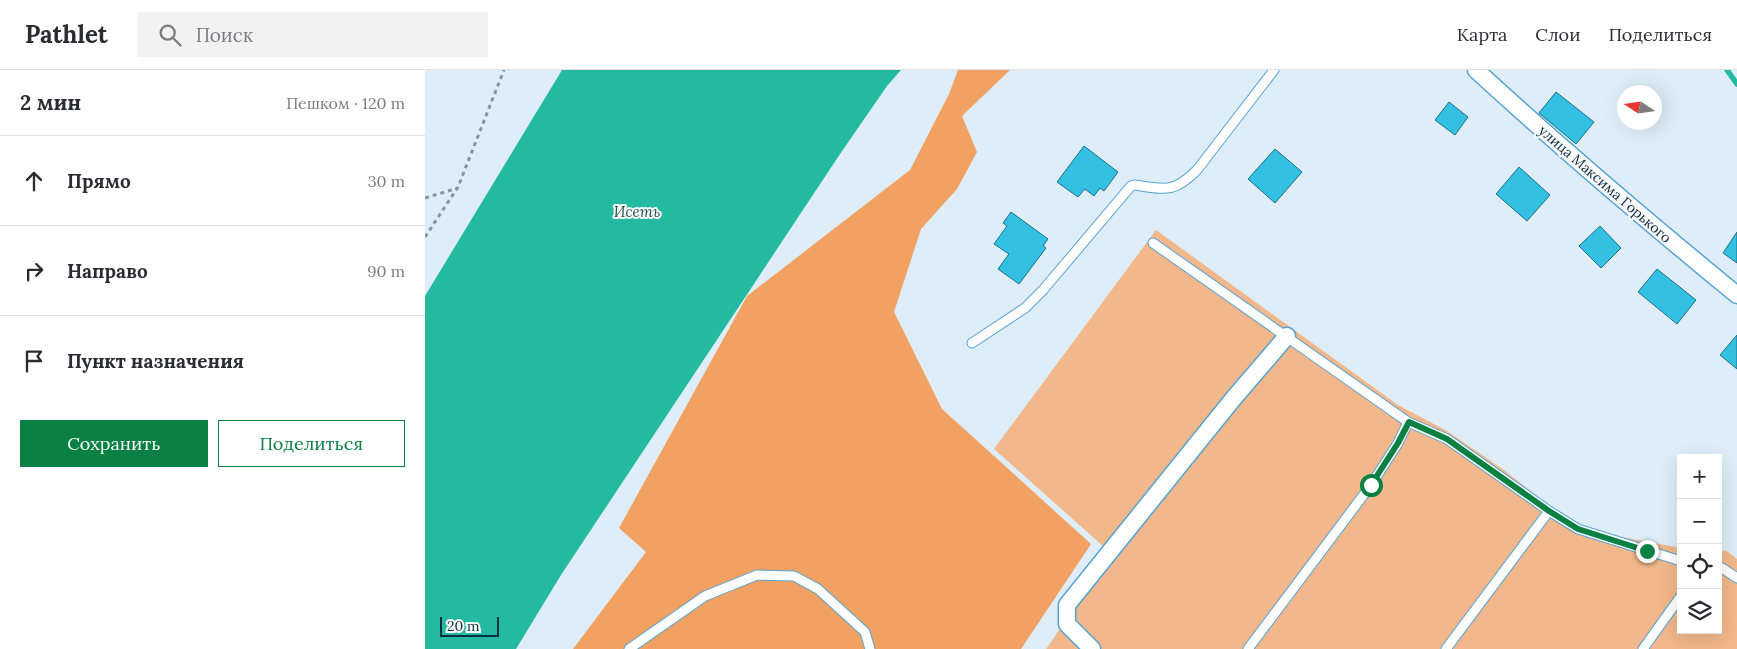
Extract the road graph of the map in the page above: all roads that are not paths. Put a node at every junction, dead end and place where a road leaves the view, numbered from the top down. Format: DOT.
graph roads {
  1 [pos="1274,70"];
  2 [pos="1475,70"];
  3 [pos="1153,242"];
  4 [pos="1737,295"];
  5 [pos="1287,336"];
  6 [pos="972,343"];
  7 [pos="1409,422"];
  8 [pos="1549,511"];
  9 [pos="1677,559"];
  10 [pos="1722,568"];
  11 [pos="1737,578"];
  12 [pos="1677,602"];
  13 [pos="629,649"];
  14 [pos="870,649"];
  15 [pos="1092,649"];
  16 [pos="1248,649"];
  17 [pos="1446,649"];
  18 [pos="1643,649"];
  1 -- 6 [label="lane"];
  2 -- 4 [label="street, улица Максима Горького"];
  3 -- 5 [label="lane"];
  5 -- 7 [label="lane"];
  5 -- 15 [label="street"];
  7 -- 8 [label="lane"];
  7 -- 16 [label="lane"];
  8 -- 9 [label="lane"];
  8 -- 17 [label="lane"];
  10 -- 11 [label="lane"];
  12 -- 18 [label="lane"];
  13 -- 14 [label="lane"];
}
